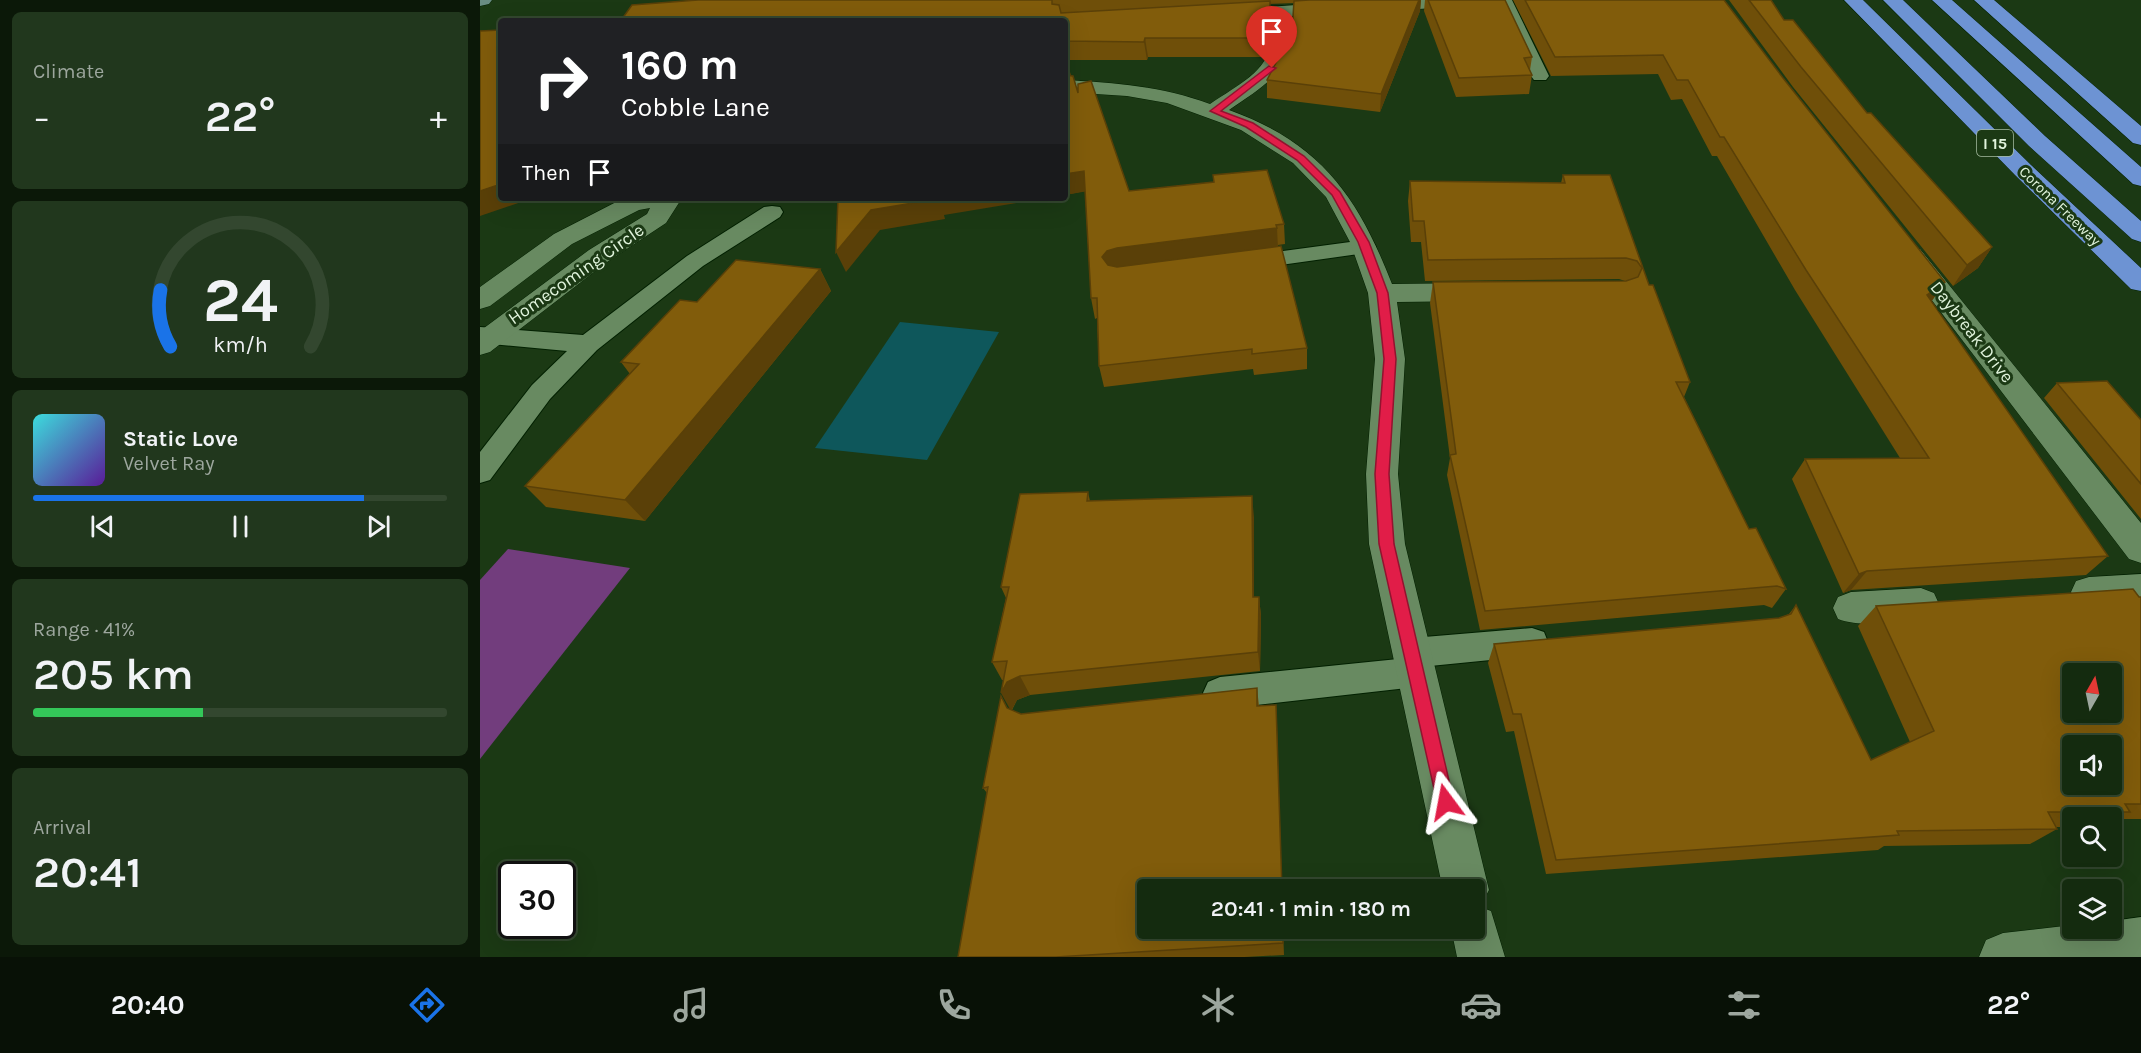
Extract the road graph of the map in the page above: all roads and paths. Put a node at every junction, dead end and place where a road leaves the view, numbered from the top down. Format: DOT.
graph roads {
  1 [pos="1472,0"];
  2 [pos="1504,0"];
  3 [pos="1853,0"];
  4 [pos="1892,0"];
  5 [pos="1941,0"];
  6 [pos="1983,0"];
  7 [pos="1282,11"];
  8 [pos="1202,15"];
  9 [pos="1540,76"];
  10 [pos="1068,86"];
  11 [pos="1214,111"];
  12 [pos="2141,138"];
  13 [pos="2141,179"];
  14 [pos="650,201"];
  15 [pos="667,201"];
  16 [pos="772,212"];
  17 [pos="1894,232"];
  18 [pos="2141,234"];
  19 [pos="1365,248"];
  20 [pos="1226,265"];
  21 [pos="2141,283"];
  22 [pos="1501,291"];
  23 [pos="1383,293"];
  24 [pos="480,300"];
  25 [pos="483,338"];
  26 [pos="588,344"];
  27 [pos="480,472"];
  28 [pos="2141,549"];
  29 [pos="2141,589"];
  30 [pos="2060,594"];
  31 [pos="1956,601"];
  32 [pos="1851,608"];
  33 [pos="1564,639"];
  34 [pos="1414,662"];
  35 [pos="1194,696"];
  36 [pos="1463,879"];
  37 [pos="1477,939"];
  38 [pos="2141,941"];
  39 [pos="1481,957"];
  40 [pos="2003,957"];
  1 -- 7 [label="street"];
  2 -- 9 [label="lane"];
  3 -- 21 [label="highway, Corona Freeway / I 15"];
  4 -- 18 [label="highway"];
  5 -- 13 [label="highway"];
  6 -- 12 [label="highway"];
  7 -- 8 [label="street"];
  7 -- 11 [label="street"];
  10 -- 11 [label="street"];
  11 -- 19 [label="street"];
  14 -- 24 [label="street, Homecoming Circle"];
  15 -- 25 [label="street, Homecoming Circle"];
  16 -- 26 [label="lane"];
  17 -- 28 [label="street, Daybreak Drive"];
  19 -- 20 [label="lane"];
  19 -- 23 [label="street"];
  22 -- 23 [label="street"];
  23 -- 34 [label="street"];
  25 -- 26 [label="lane"];
  26 -- 27 [label="lane"];
  29 -- 30 [label="street"];
  31 -- 32 [label="street"];
  33 -- 34 [label="lane"];
  34 -- 35 [label="lane"];
  34 -- 36 [label="street"];
  37 -- 39 [label="street"];
  38 -- 40 [label="street"];
}
